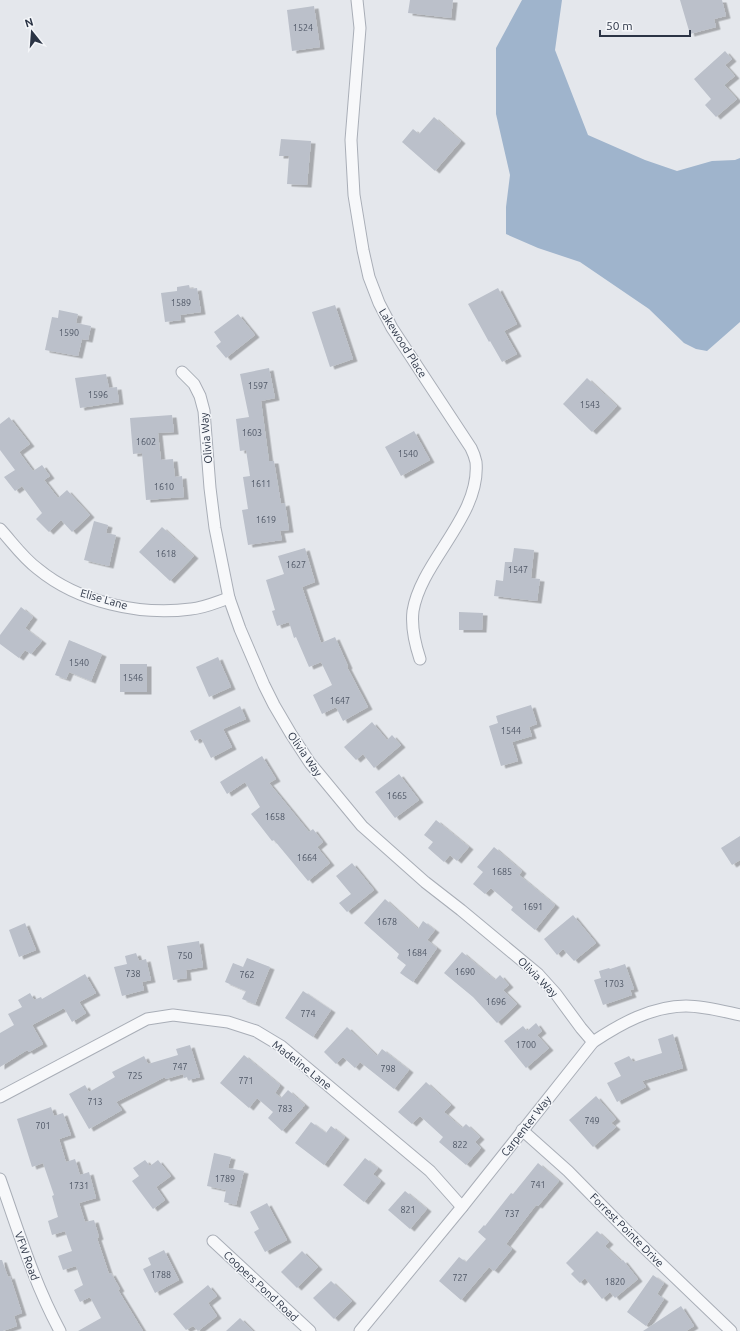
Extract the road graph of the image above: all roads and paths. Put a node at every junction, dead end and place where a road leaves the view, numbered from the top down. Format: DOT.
graph roads {
  1 [pos="358,0"];
  2 [pos="182,372"];
  3 [pos="0,529"];
  4 [pos="230,598"];
  5 [pos="420,659"];
  6 [pos="740,1014"];
  7 [pos="593,1042"];
  8 [pos="0,1097"];
  9 [pos="522,1130"];
  10 [pos="0,1179"];
  11 [pos="462,1206"];
  12 [pos="213,1241"];
  13 [pos="60,1331"];
  14 [pos="310,1331"];
  15 [pos="360,1331"];
  16 [pos="731,1331"];
  1 -- 5 [label="street, Lakewood Place"];
  2 -- 4 [label="street, Olivia Way"];
  3 -- 4 [label="street, Elise Lane"];
  4 -- 7 [label="street, Olivia Way"];
  6 -- 7 [label="street, Carpenter Way"];
  7 -- 9 [label="street, Carpenter Way"];
  8 -- 11 [label="street, Madeline Lane"];
  9 -- 11 [label="street, Carpenter Way"];
  9 -- 16 [label="street, Forrest Pointe Drive"];
  10 -- 13 [label="street, VFW Road"];
  11 -- 15 [label="street, Carpenter Way"];
  12 -- 14 [label="street, Coopers Pond Road"];
}
